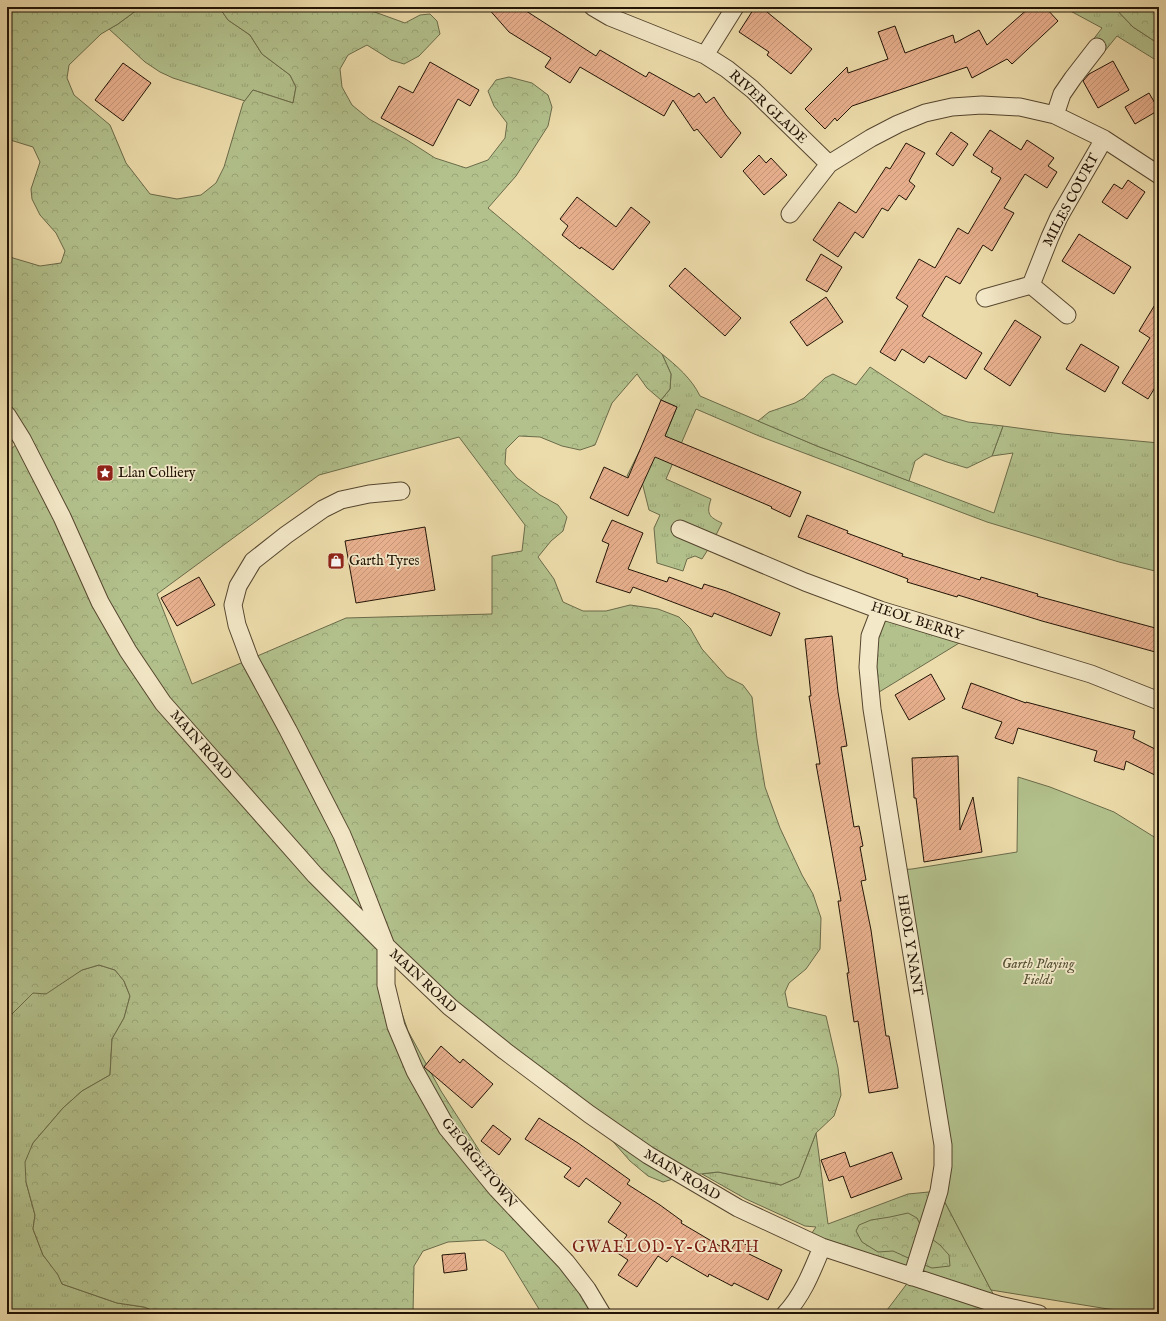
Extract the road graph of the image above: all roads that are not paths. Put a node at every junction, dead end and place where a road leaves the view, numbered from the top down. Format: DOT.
graph roads {
  1 [pos="593,7"];
  2 [pos="735,7"];
  3 [pos="1097,47"];
  4 [pos="705,55"];
  5 [pos="1055,115"];
  6 [pos="1104,139"];
  7 [pos="829,164"];
  8 [pos="1159,175"];
  9 [pos="790,214"];
  10 [pos="1031,285"];
  11 [pos="986,298"];
  12 [pos="1067,315"];
  13 [pos="7,415"];
  14 [pos="401,491"];
  15 [pos="680,529"];
  16 [pos="880,610"];
  17 [pos="1159,701"];
  18 [pos="386,946"];
  19 [pos="822,1247"];
  20 [pos="912,1277"];
  21 [pos="602,1314"];
  22 [pos="785,1314"];
  23 [pos="1039,1314"];
  1 -- 4 [label="street, RIVER GLADE"];
  2 -- 4 [label="street"];
  3 -- 5 [label="street"];
  4 -- 7 [label="street, RIVER GLADE"];
  5 -- 6 [label="street"];
  5 -- 7 [label="street"];
  6 -- 8 [label="street"];
  6 -- 10 [label="street, MILES COURT"];
  7 -- 9 [label="street"];
  10 -- 11 [label="street"];
  10 -- 12 [label="street"];
  13 -- 18 [label="street, MAIN ROAD"];
  14 -- 18 [label="street"];
  15 -- 16 [label="street, HEOL BERRY"];
  16 -- 17 [label="street, HEOL BERRY"];
  16 -- 20 [label="street, HEOL Y NANT"];
  18 -- 19 [label="street, MAIN ROAD"];
  18 -- 21 [label="street, GEORGETOWN"];
  19 -- 20 [label="street, MAIN ROAD"];
  19 -- 22 [label="street"];
  20 -- 23 [label="street, MAIN ROAD"];
}
